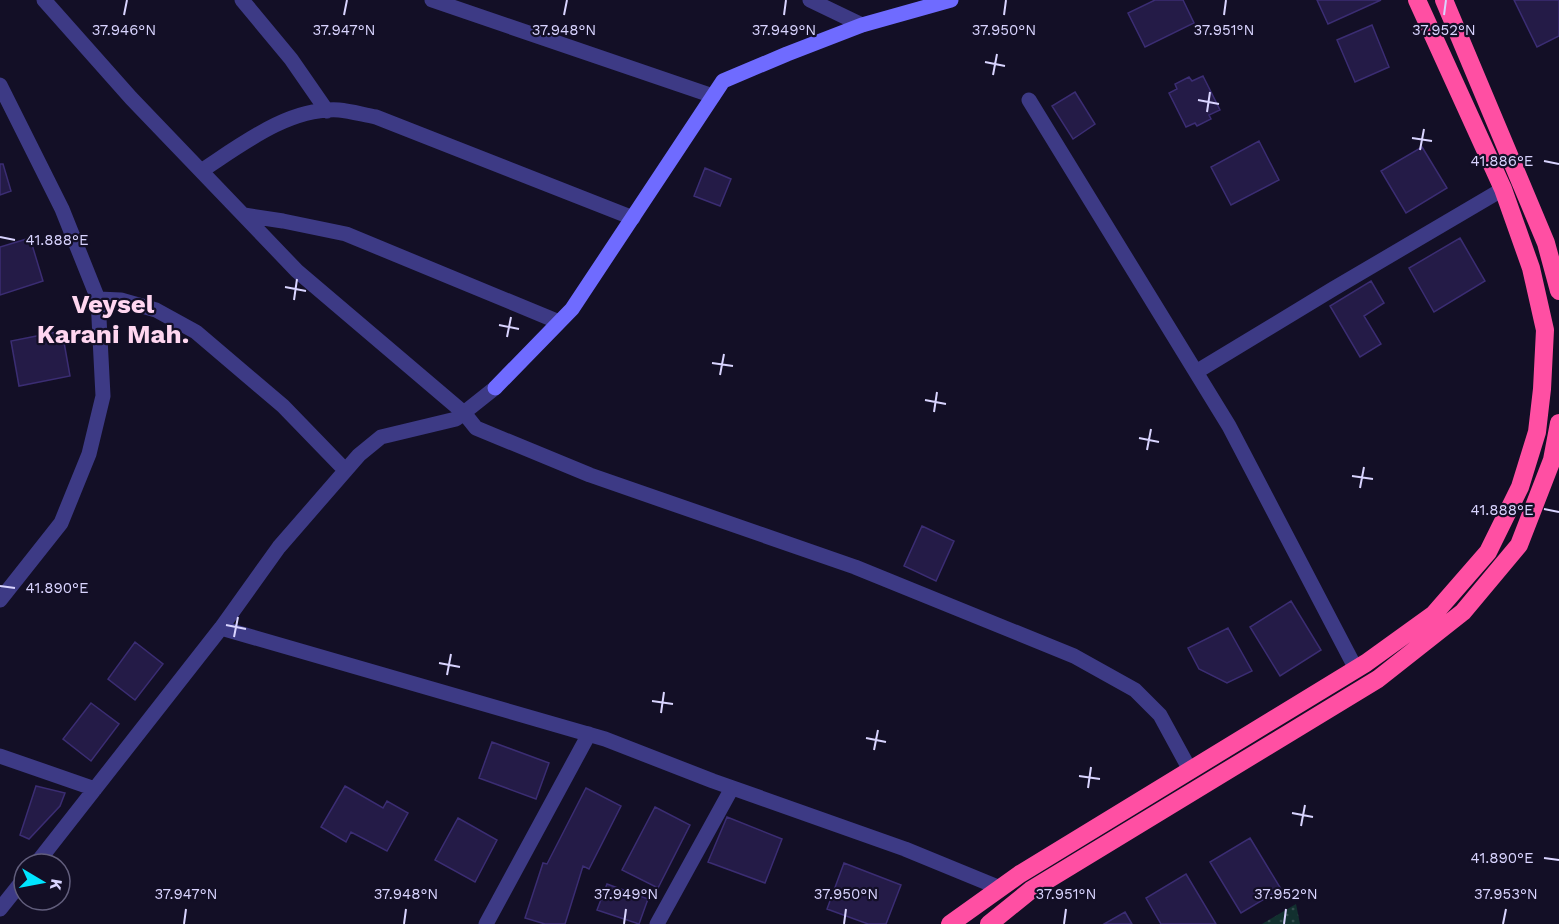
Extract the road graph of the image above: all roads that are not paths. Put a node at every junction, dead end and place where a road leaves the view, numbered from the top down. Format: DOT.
graph roads {
  1 [pos="44,0"];
  2 [pos="242,0"];
  3 [pos="432,0"];
  4 [pos="810,0"];
  5 [pos="951,0"];
  6 [pos="1417,0"];
  7 [pos="1444,0"];
  8 [pos="862,26"];
  9 [pos="0,85"];
  10 [pos="714,96"];
  11 [pos="1029,100"];
  12 [pos="327,111"];
  13 [pos="201,171"];
  14 [pos="1503,189"];
  15 [pos="244,215"];
  16 [pos="633,218"];
  17 [pos="1559,291"];
  18 [pos="98,299"];
  19 [pos="559,322"];
  20 [pos="1196,372"];
  21 [pos="464,413"];
  22 [pos="1559,423"];
  23 [pos="345,470"];
  24 [pos="0,600"];
  25 [pos="221,628"];
  26 [pos="1356,669"];
  27 [pos="589,734"];
  28 [pos="0,756"];
  29 [pos="1190,770"];
  30 [pos="732,788"];
  31 [pos="95,789"];
  32 [pos="45,852"];
  33 [pos="1000,888"];
  34 [pos="12,894"];
  35 [pos="0,909"];
  36 [pos="486,924"];
  37 [pos="657,924"];
  38 [pos="950,924"];
  39 [pos="989,924"];
  1 -- 13 [label="street"];
  2 -- 12 [label="street"];
  3 -- 10 [label="street"];
  4 -- 8 [label="street"];
  5 -- 8 [label="street"];
  6 -- 14 [label="highway"];
  7 -- 17 [label="highway"];
  8 -- 10 [label="street"];
  9 -- 18 [label="street"];
  10 -- 16 [label="street"];
  11 -- 20 [label="street"];
  12 -- 13 [label="street"];
  12 -- 16 [label="street"];
  13 -- 15 [label="street"];
  14 -- 20 [label="street"];
  14 -- 26 [label="highway"];
  15 -- 19 [label="street"];
  15 -- 21 [label="street"];
  16 -- 19 [label="street"];
  18 -- 23 [label="street"];
  18 -- 24 [label="street"];
  19 -- 21 [label="street"];
  20 -- 26 [label="street"];
  21 -- 23 [label="street"];
  21 -- 29 [label="street"];
  22 -- 39 [label="highway"];
  23 -- 25 [label="street"];
  25 -- 27 [label="street"];
  25 -- 31 [label="street"];
  26 -- 29 [label="highway"];
  27 -- 30 [label="street"];
  27 -- 36 [label="street"];
  28 -- 31 [label="street"];
  29 -- 33 [label="highway"];
  30 -- 33 [label="street"];
  30 -- 37 [label="street"];
  31 -- 32 [label="street"];
  33 -- 38 [label="highway"];
  34 -- 35 [label="street"];
}
